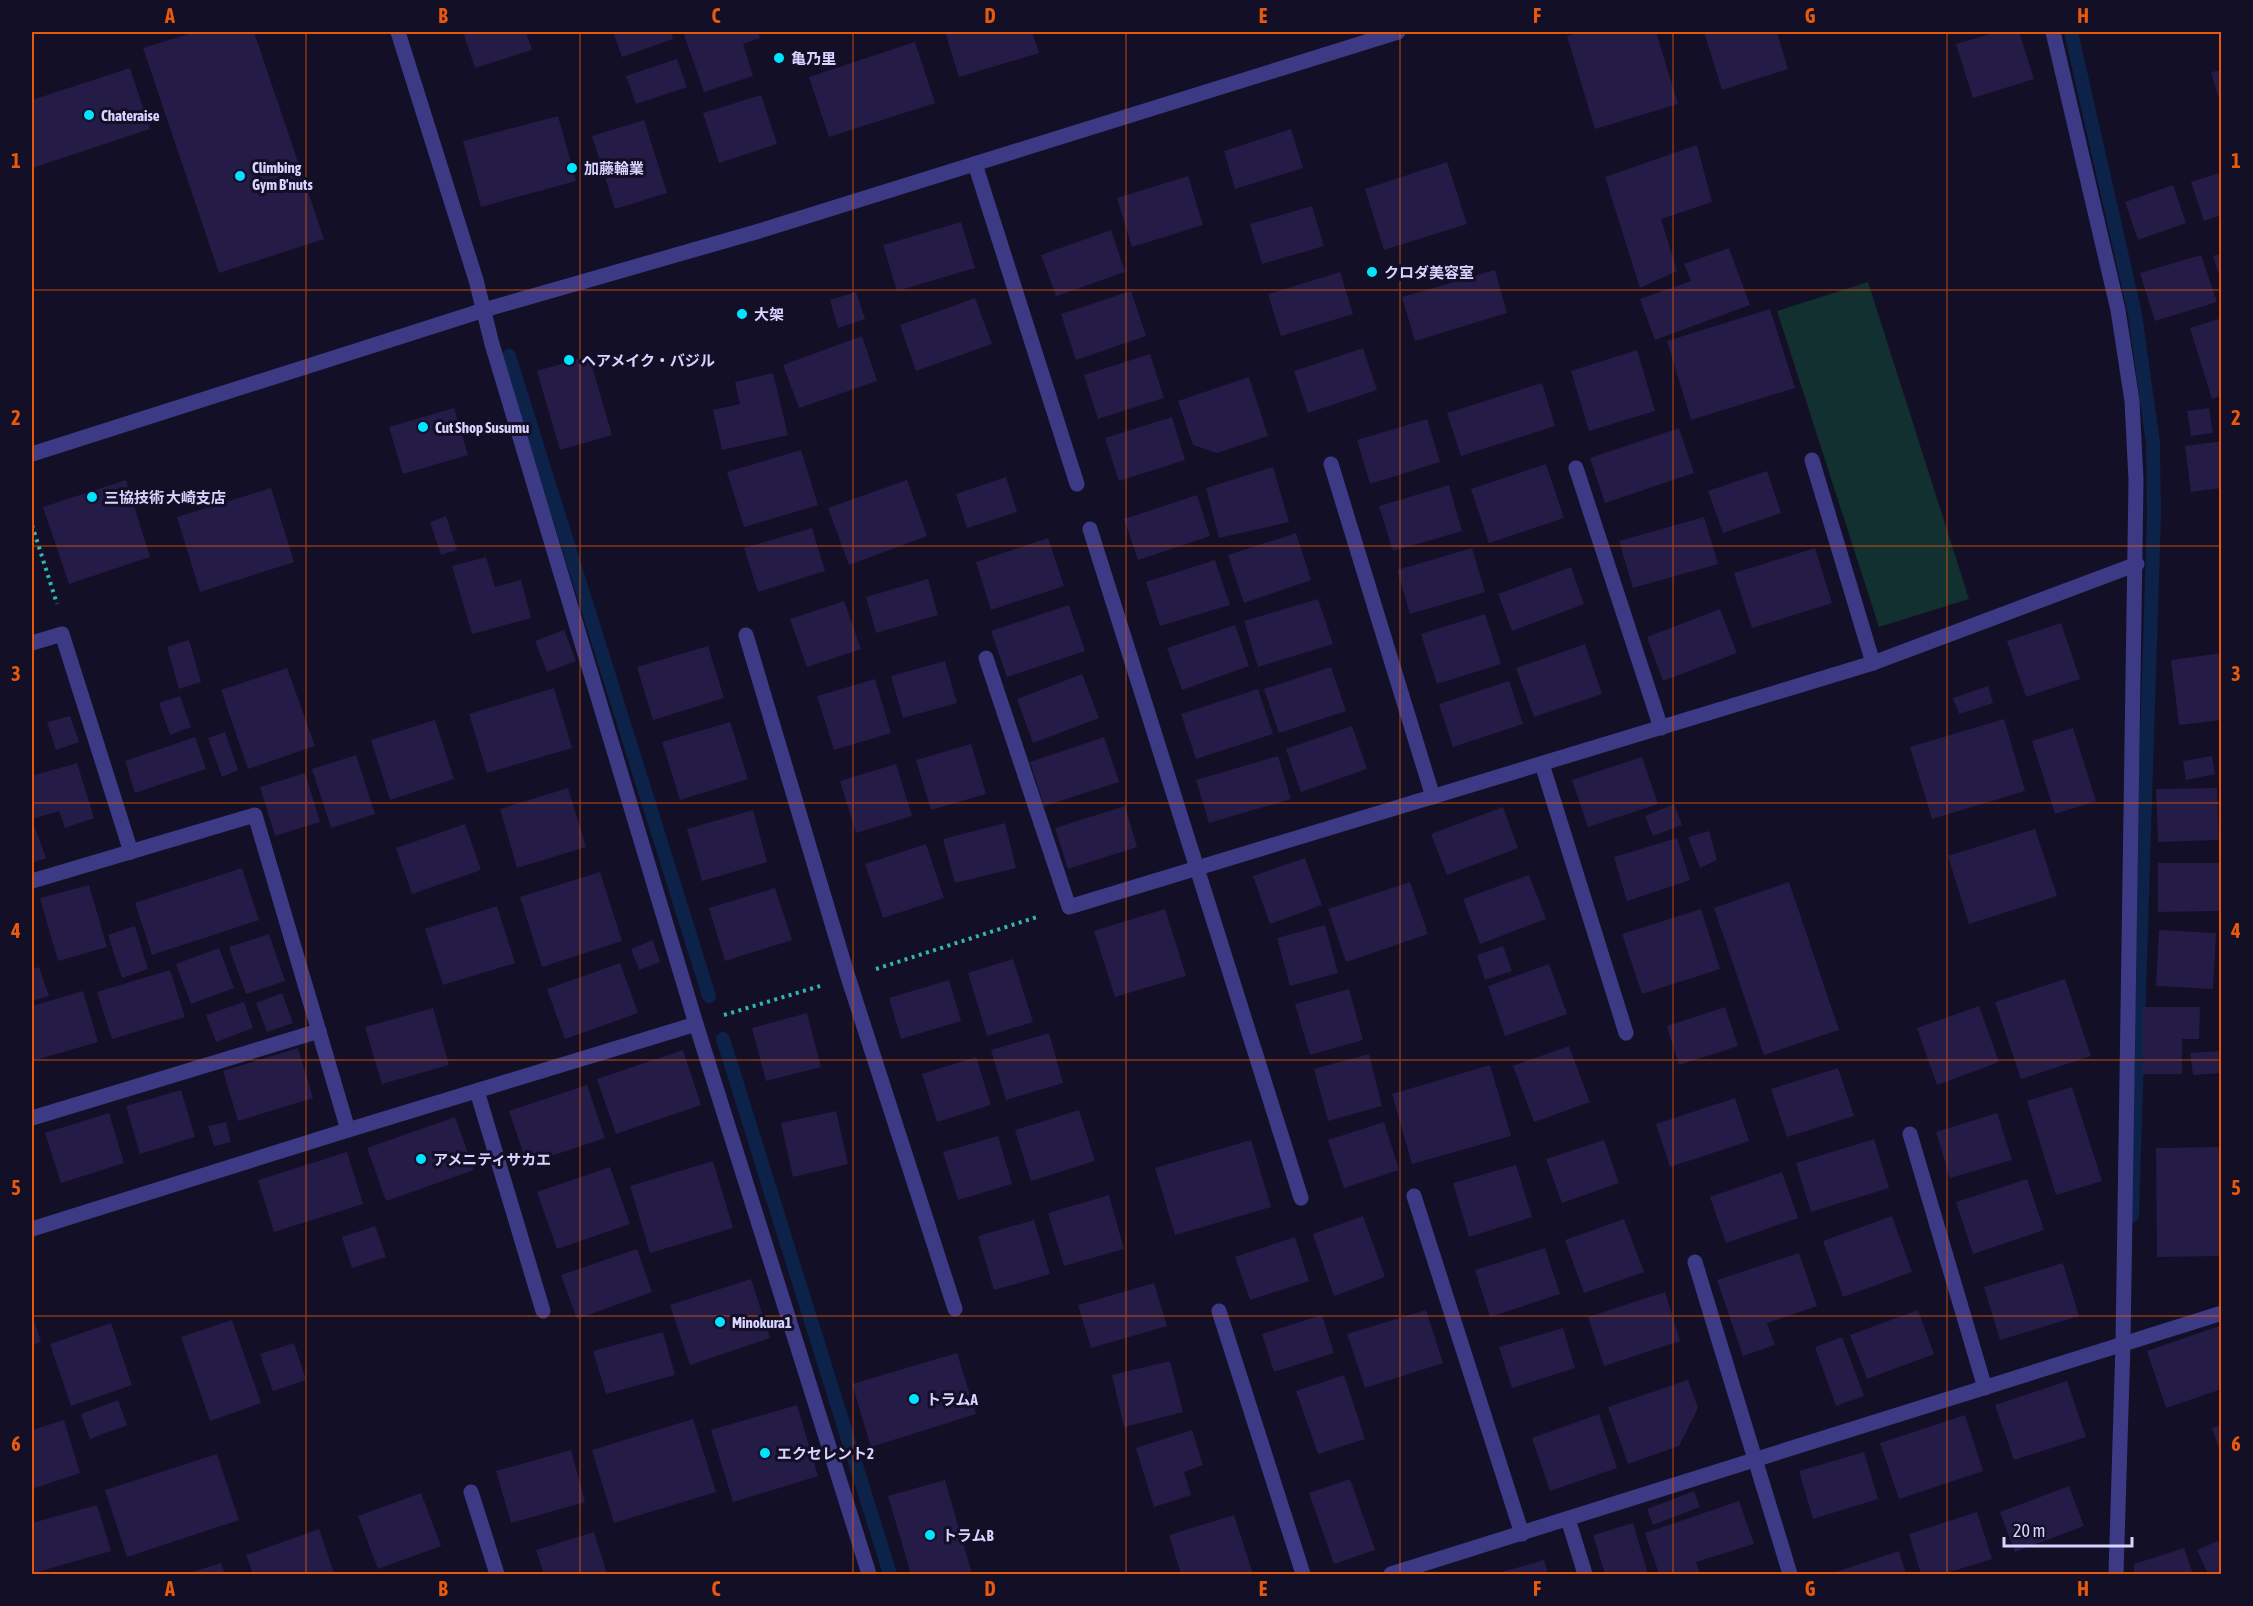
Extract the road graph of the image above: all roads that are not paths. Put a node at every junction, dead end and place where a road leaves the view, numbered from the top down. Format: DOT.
graph roads {
  1 [pos="398,32"];
  2 [pos="1398,32"];
  3 [pos="2053,32"];
  4 [pos="975,164"];
  5 [pos="484,310"];
  6 [pos="32,454"];
  7 [pos="1812,460"];
  8 [pos="1331,464"];
  9 [pos="1576,468"];
  10 [pos="1077,484"];
  11 [pos="1090,529"];
  12 [pos="2137,564"];
  13 [pos="746,635"];
  14 [pos="32,643"];
  15 [pos="986,658"];
  16 [pos="1873,663"];
  17 [pos="1661,728"];
  18 [pos="1542,764"];
  19 [pos="1433,797"];
  20 [pos="130,852"];
  21 [pos="1197,869"];
  22 [pos="32,881"];
  23 [pos="696,1024"];
  24 [pos="319,1031"];
  25 [pos="1626,1033"];
  26 [pos="477,1091"];
  27 [pos="32,1118"];
  28 [pos="348,1130"];
  29 [pos="1910,1134"];
  30 [pos="1414,1196"];
  31 [pos="1301,1198"];
  32 [pos="32,1230"];
  33 [pos="1695,1262"];
  34 [pos="956,1309"];
  35 [pos="543,1311"];
  36 [pos="1219,1311"];
  37 [pos="2222,1313"];
  38 [pos="2123,1344"];
  39 [pos="1985,1388"];
  40 [pos="1755,1460"];
  41 [pos="471,1492"];
  42 [pos="1568,1519"];
  43 [pos="1522,1534"];
  44 [pos="497,1575"];
  45 [pos="869,1575"];
  46 [pos="1304,1575"];
  47 [pos="1391,1575"];
  48 [pos="1585,1575"];
  49 [pos="1790,1575"];
  50 [pos="2116,1575"];
  1 -- 5 [label="street"];
  2 -- 4 [label="street"];
  3 -- 12 [label="street"];
  4 -- 5 [label="street"];
  4 -- 10 [label="street"];
  5 -- 6 [label="street"];
  5 -- 23 [label="street"];
  7 -- 16 [label="street"];
  8 -- 19 [label="street"];
  9 -- 17 [label="street"];
  11 -- 21 [label="street"];
  12 -- 16 [label="street"];
  12 -- 38 [label="street"];
  13 -- 34 [label="street"];
  14 -- 20 [label="street"];
  15 -- 21 [label="street"];
  16 -- 17 [label="street"];
  17 -- 18 [label="street"];
  18 -- 19 [label="street"];
  18 -- 25 [label="street"];
  19 -- 21 [label="street"];
  20 -- 22 [label="street"];
  20 -- 24 [label="street"];
  21 -- 31 [label="street"];
  23 -- 26 [label="street"];
  23 -- 45 [label="street"];
  24 -- 27 [label="street"];
  24 -- 28 [label="street"];
  26 -- 28 [label="street"];
  26 -- 35 [label="street"];
  28 -- 32 [label="street"];
  29 -- 39 [label="street"];
  30 -- 43 [label="street"];
  33 -- 40 [label="street"];
  36 -- 46 [label="street"];
  37 -- 38 [label="street"];
  38 -- 39 [label="street"];
  38 -- 50 [label="street"];
  39 -- 40 [label="street"];
  40 -- 42 [label="street"];
  40 -- 49 [label="street"];
  41 -- 44 [label="street"];
  42 -- 43 [label="street"];
  42 -- 48 [label="street"];
  43 -- 47 [label="street"];
}
